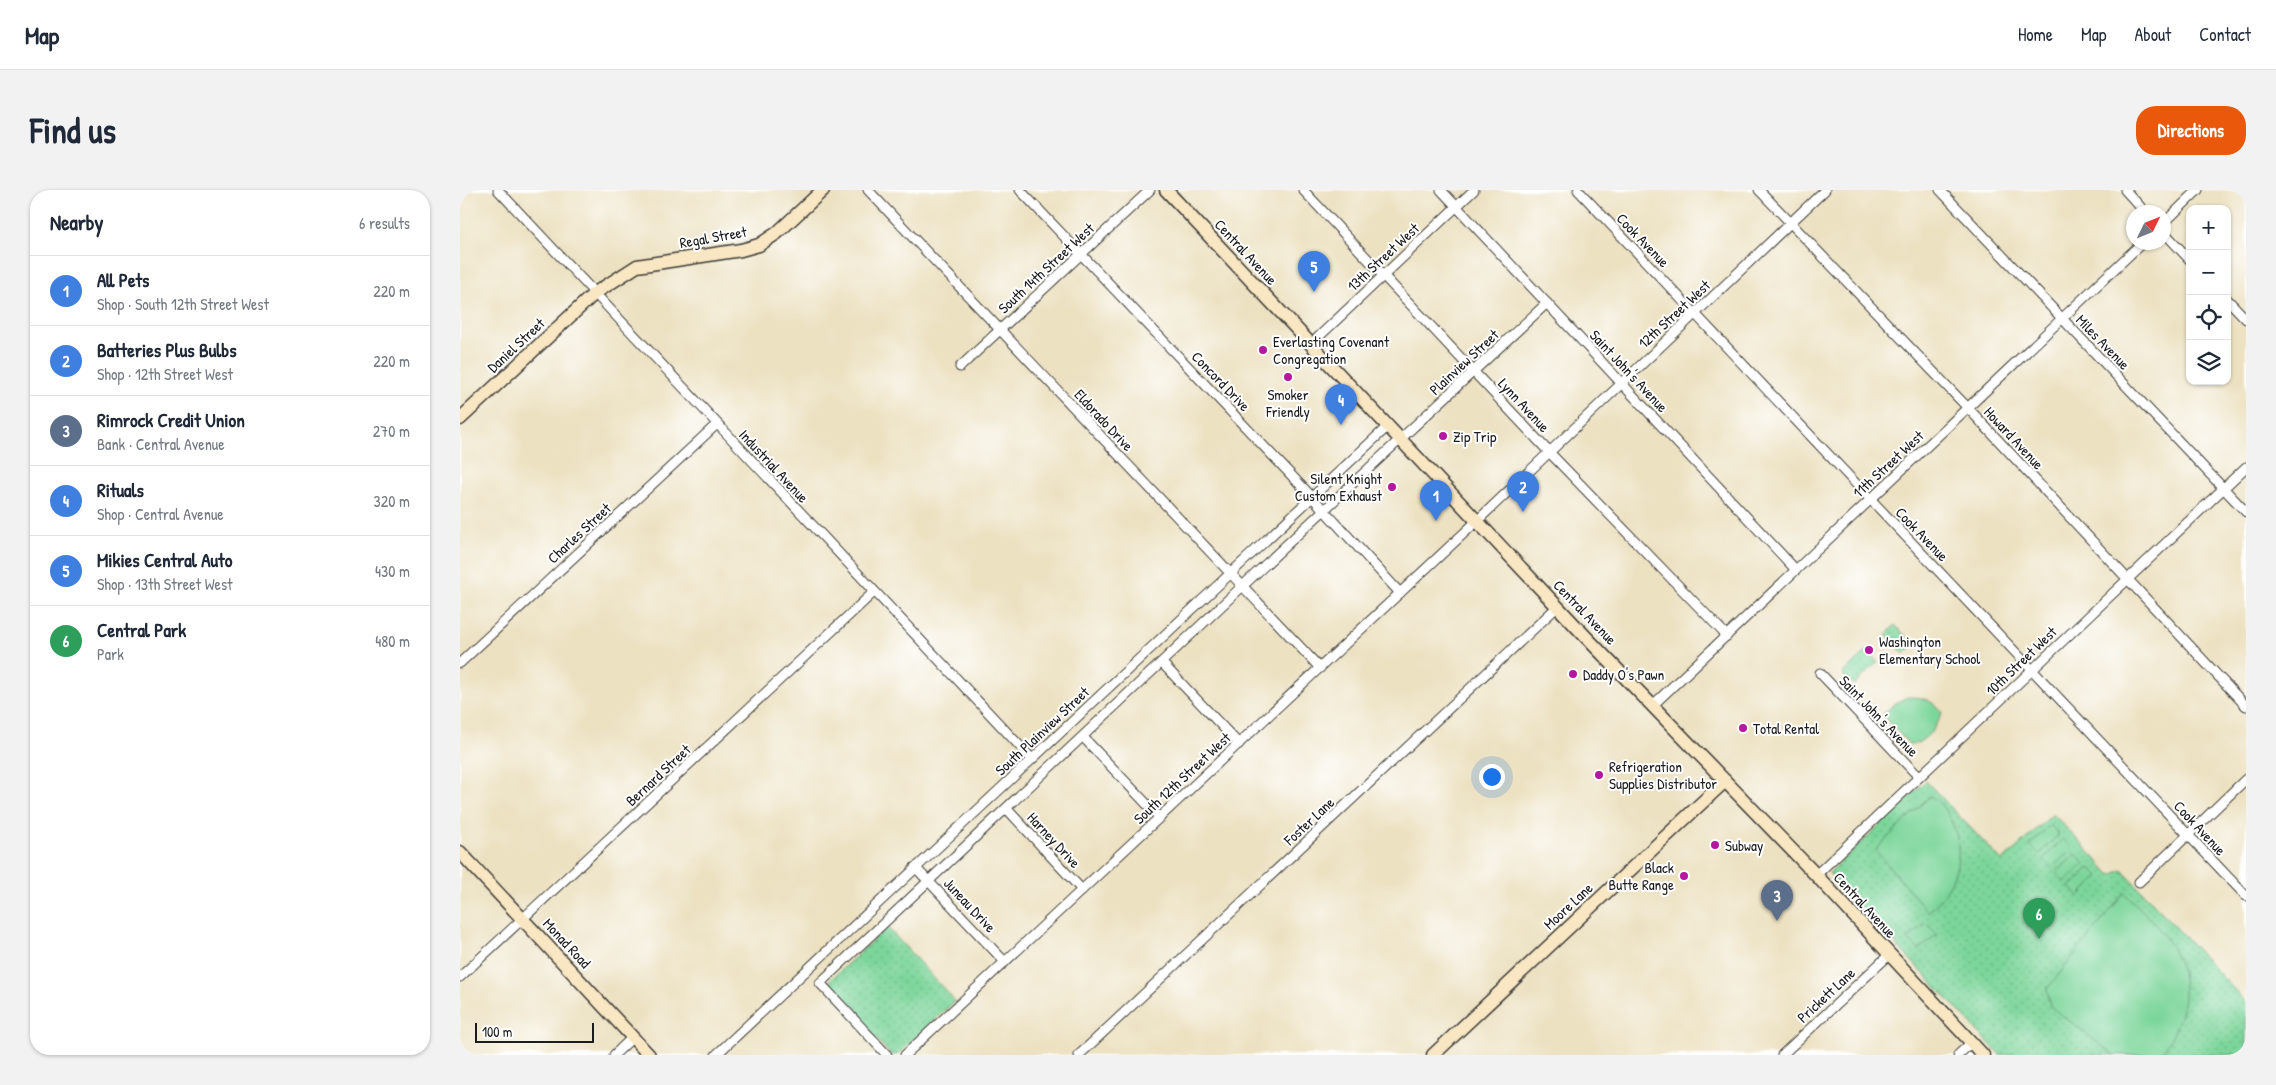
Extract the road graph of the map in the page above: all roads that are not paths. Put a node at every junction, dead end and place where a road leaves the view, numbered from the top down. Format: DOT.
graph roads {
  1 [pos="498,190"];
  2 [pos="823,190"];
  3 [pos="868,190"];
  4 [pos="1020,190"];
  5 [pos="1150,190"];
  6 [pos="1166,190"];
  7 [pos="1303,190"];
  8 [pos="1441,190"];
  9 [pos="1474,190"];
  10 [pos="1578,190"];
  11 [pos="1758,190"];
  12 [pos="1825,190"];
  13 [pos="1940,190"];
  14 [pos="2125,190"];
  15 [pos="2198,190"];
  16 [pos="2139,205"];
  17 [pos="1457,206"];
  18 [pos="2171,216"];
  19 [pos="1789,223"];
  20 [pos="2171,240"];
  21 [pos="2134,250"];
  22 [pos="1081,254"];
  23 [pos="2186,256"];
  24 [pos="1384,276"];
  25 [pos="595,293"];
  26 [pos="1547,303"];
  27 [pos="2231,303"];
  28 [pos="1694,313"];
  29 [pos="2062,319"];
  30 [pos="2246,319"];
  31 [pos="999,330"];
  32 [pos="1311,344"];
  33 [pos="960,367"];
  34 [pos="1473,371"];
  35 [pos="1622,383"];
  36 [pos="1968,408"];
  37 [pos="460,420"];
  38 [pos="717,424"];
  39 [pos="1387,426"];
  40 [pos="1400,440"];
  41 [pos="1550,452"];
  42 [pos="2246,466"];
  43 [pos="2224,488"];
  44 [pos="1312,497"];
  45 [pos="1871,500"];
  46 [pos="1325,511"];
  47 [pos="2246,512"];
  48 [pos="1477,521"];
  49 [pos="1796,570"];
  50 [pos="1231,575"];
  51 [pos="2127,580"];
  52 [pos="1243,587"];
  53 [pos="874,592"];
  54 [pos="1400,593"];
  55 [pos="1557,606"];
  56 [pos="1727,636"];
  57 [pos="460,663"];
  58 [pos="1162,663"];
  59 [pos="1320,668"];
  60 [pos="2032,670"];
  61 [pos="1820,673"];
  62 [pos="1653,706"];
  63 [pos="2246,706"];
  64 [pos="1083,737"];
  65 [pos="1239,744"];
  66 [pos="1032,759"];
  67 [pos="1919,778"];
  68 [pos="2246,779"];
  69 [pos="1725,781"];
  70 [pos="1006,809"];
  71 [pos="1160,818"];
  72 [pos="2187,834"];
  73 [pos="460,852"];
  74 [pos="915,867"];
  75 [pos="1816,875"];
  76 [pos="929,882"];
  77 [pos="2139,882"];
  78 [pos="1082,890"];
  79 [pos="2246,896"];
  80 [pos="523,920"];
  81 [pos="1889,955"];
  82 [pos="1005,962"];
  83 [pos="460,977"];
  84 [pos="633,1037"];
  85 [pos="1971,1043"];
  86 [pos="614,1055"];
  87 [pos="649,1055"];
  88 [pos="716,1055"];
  89 [pos="887,1055"];
  90 [pos="905,1055"];
  91 [pos="1080,1055"];
  92 [pos="1433,1055"];
  93 [pos="1782,1055"];
  94 [pos="1958,1055"];
  95 [pos="1983,1055"];
  1 -- 25 [label="street, Industrial Avenue"];
  2 -- 25 [label="main road, Regal Street"];
  3 -- 31 [label="street, Eldorado Drive"];
  4 -- 22 [label="street, Concord Drive"];
  5 -- 22 [label="street, South 14th Street West"];
  6 -- 32 [label="main road, Central Avenue"];
  7 -- 24 [label="street, Lynn Avenue"];
  8 -- 17 [label="street, Saint John's Avenue"];
  9 -- 17 [label="street, 13th Street West"];
  10 -- 28 [label="street, Cook Avenue"];
  11 -- 19 [label="street, Howard Avenue"];
  12 -- 19 [label="street, 12th Street West"];
  13 -- 29 [label="street, Miles Avenue"];
  14 -- 16 [label="street"];
  15 -- 18 [label="street"];
  17 -- 24 [label="street, 13th Street West"];
  17 -- 26 [label="street, Saint John's Avenue"];
  19 -- 28 [label="street, 12th Street West"];
  19 -- 36 [label="street, Howard Avenue"];
  20 -- 23 [label="street"];
  21 -- 29 [label="street, 11th Street West"];
  22 -- 31 [label="street, South 14th Street West"];
  22 -- 44 [label="street, Concord Drive"];
  24 -- 32 [label="street, 13th Street West"];
  24 -- 34 [label="street, Lynn Avenue"];
  25 -- 37 [label="main road, Daniel Street"];
  25 -- 38 [label="street, Industrial Avenue"];
  26 -- 34 [label="street, Plainview Street"];
  26 -- 35 [label="street, Saint John's Avenue"];
  27 -- 30 [label="street"];
  28 -- 35 [label="street, 12th Street West"];
  28 -- 45 [label="street, Cook Avenue"];
  29 -- 36 [label="street, 11th Street West"];
  29 -- 43 [label="street, Miles Avenue"];
  31 -- 33 [label="street, South 14th Street West"];
  31 -- 50 [label="street, Eldorado Drive"];
  32 -- 39 [label="main road, Central Avenue"];
  34 -- 40 [label="street, Plainview Street"];
  34 -- 41 [label="street, Lynn Avenue"];
  35 -- 41 [label="street, 12th Street West"];
  35 -- 49 [label="street, Saint John's Avenue"];
  36 -- 45 [label="street, 11th Street West"];
  36 -- 51 [label="street, Howard Avenue"];
  38 -- 53 [label="street, Industrial Avenue"];
  38 -- 57 [label="street, Charles Street"];
  39 -- 40 [label="main road, Central Avenue"];
  39 -- 44 [label="street, South Plainview Street"];
  40 -- 46 [label="street"];
  40 -- 48 [label="main road, Central Avenue"];
  41 -- 48 [label="street, 12th Street West"];
  41 -- 56 [label="street, Lynn Avenue"];
  42 -- 43 [label="street, 10th Street West"];
  43 -- 47 [label="street, Miles Avenue"];
  43 -- 51 [label="street, 10th Street West"];
  44 -- 46 [label="street, Concord Drive"];
  44 -- 50 [label="street, South Plainview Street"];
  45 -- 49 [label="street, 11th Street West"];
  45 -- 60 [label="street, Cook Avenue"];
  46 -- 52 [label="street"];
  46 -- 54 [label="street, Concord Drive"];
  48 -- 54 [label="street, South 12th Street West"];
  48 -- 55 [label="main road, Central Avenue"];
  49 -- 56 [label="street, 11th Street West"];
  50 -- 52 [label="street, Eldorado Drive"];
  50 -- 66 [label="street, South Plainview Street"];
  51 -- 60 [label="street, 10th Street West"];
  51 -- 63 [label="street, Howard Avenue"];
  52 -- 58 [label="street"];
  52 -- 59 [label="street, Eldorado Drive"];
  53 -- 66 [label="street, Industrial Avenue"];
  53 -- 80 [label="street, Bernard Street"];
  54 -- 59 [label="street, South 12th Street West"];
  55 -- 62 [label="main road, Central Avenue"];
  55 -- 91 [label="street, Foster Lane"];
  56 -- 62 [label="street, 11th Street West"];
  58 -- 64 [label="street"];
  58 -- 65 [label="street"];
  59 -- 65 [label="street, South 12th Street West"];
  60 -- 67 [label="street, 10th Street West"];
  60 -- 72 [label="street, Cook Avenue"];
  61 -- 67 [label="street, Saint John's Avenue"];
  62 -- 69 [label="main road, Central Avenue"];
  64 -- 70 [label="street"];
  64 -- 71 [label="street"];
  65 -- 71 [label="street, South 12th Street West"];
  66 -- 74 [label="street, South Plainview Street"];
  67 -- 75 [label="street, 10th Street West"];
  68 -- 72 [label="street"];
  69 -- 75 [label="main road, Central Avenue"];
  69 -- 92 [label="main road, Moore Lane"];
  70 -- 76 [label="street"];
  70 -- 78 [label="street, Harney Drive"];
  71 -- 78 [label="street, South 12th Street West"];
  72 -- 77 [label="street"];
  72 -- 79 [label="street, Cook Avenue"];
  73 -- 80 [label="main road, Monad Road"];
  74 -- 76 [label="street, Juneau Drive"];
  74 -- 88 [label="street, South Plainview Street"];
  75 -- 81 [label="main road, Central Avenue"];
  76 -- 82 [label="street, Juneau Drive"];
  76 -- 89 [label="street"];
  78 -- 82 [label="street, South 12th Street West"];
  80 -- 83 [label="street, Bernard Street"];
  80 -- 84 [label="main road, Monad Road"];
  81 -- 85 [label="main road, Central Avenue"];
  81 -- 93 [label="street, Prickett Lane"];
  82 -- 90 [label="street, South 12th Street West"];
  84 -- 86 [label="street"];
  84 -- 87 [label="main road, Monad Road"];
  85 -- 94 [label="street"];
  85 -- 95 [label="main road, Central Avenue"];
}
